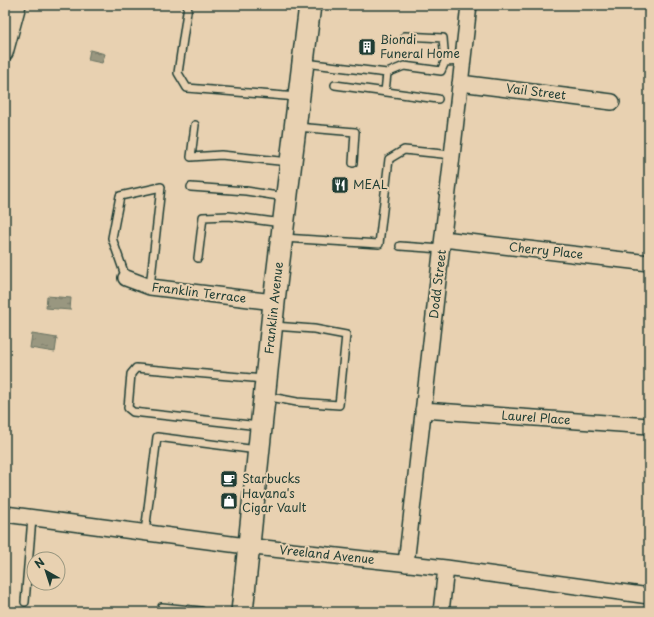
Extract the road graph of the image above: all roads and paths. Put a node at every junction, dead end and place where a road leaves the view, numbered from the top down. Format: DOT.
graph roads {
  1 [pos="18,5"];
  2 [pos="188,5"];
  3 [pos="310,5"];
  4 [pos="469,5"];
  5 [pos="404,36"];
  6 [pos="5,53"];
  7 [pos="463,60"];
  8 [pos="303,62"];
  9 [pos="445,62"];
  10 [pos="387,73"];
  11 [pos="460,83"];
  12 [pos="335,85"];
  13 [pos="385,92"];
  14 [pos="299,97"];
  15 [pos="438,99"];
  16 [pos="612,102"];
  17 [pos="195,125"];
  18 [pos="295,127"];
  19 [pos="452,155"];
  20 [pos="291,163"];
  21 [pos="353,163"];
  22 [pos="191,187"];
  23 [pos="287,197"];
  24 [pos="283,231"];
  25 [pos="442,244"];
  26 [pos="400,246"];
  27 [pos="198,258"];
  28 [pos="649,263"];
  29 [pos="126,278"];
  30 [pos="150,287"];
  31 [pos="274,302"];
  32 [pos="272,326"];
  33 [pos="266,388"];
  34 [pos="423,410"];
  35 [pos="262,426"];
  36 [pos="649,426"];
  37 [pos="259,451"];
  38 [pos="5,514"];
  39 [pos="32,518"];
  40 [pos="145,532"];
  41 [pos="250,546"];
  42 [pos="406,564"];
  43 [pos="446,568"];
  44 [pos="649,596"];
  45 [pos="25,602"];
  46 [pos="161,612"];
  47 [pos="201,612"];
  48 [pos="242,612"];
  49 [pos="441,612"];
  1 -- 6 [label="street"];
  2 -- 14 [label="lane"];
  3 -- 8 [label="main road, Franklin Avenue"];
  4 -- 7 [label="street, Dodd Street"];
  5 -- 9 [label="lane"];
  7 -- 9 [label="lane"];
  7 -- 11 [label="street, Dodd Street"];
  8 -- 10 [label="lane"];
  8 -- 14 [label="main road, Franklin Avenue"];
  9 -- 10 [label="lane"];
  10 -- 13 [label="lane"];
  11 -- 16 [label="street, Vail Street"];
  11 -- 19 [label="street, Dodd Street"];
  12 -- 13 [label="lane"];
  13 -- 15 [label="lane"];
  14 -- 18 [label="main road, Franklin Avenue"];
  17 -- 20 [label="lane"];
  18 -- 20 [label="main road, Franklin Avenue"];
  18 -- 21 [label="lane"];
  19 -- 24 [label="lane"];
  19 -- 25 [label="street, Dodd Street"];
  20 -- 23 [label="main road, Franklin Avenue"];
  22 -- 23 [label="lane"];
  23 -- 24 [label="main road, Franklin Avenue"];
  24 -- 27 [label="lane"];
  24 -- 31 [label="main road, Franklin Avenue"];
  25 -- 26 [label="lane"];
  25 -- 28 [label="street, Cherry Place"];
  25 -- 34 [label="street, Dodd Street"];
  29 -- 30 [label="street, Franklin Terrace"];
  29 -- 30 [label="lane"];
  30 -- 31 [label="street, Franklin Terrace"];
  31 -- 32 [label="main road, Franklin Avenue"];
  32 -- 33 [label="main road, Franklin Avenue"];
  32 -- 33 [label="lane"];
  33 -- 35 [label="main road, Franklin Avenue"];
  33 -- 35 [label="lane"];
  34 -- 36 [label="street, Laurel Place"];
  34 -- 42 [label="street, Dodd Street"];
  35 -- 37 [label="main road, Franklin Avenue"];
  37 -- 40 [label="lane"];
  37 -- 41 [label="main road, Franklin Avenue"];
  38 -- 39 [label="street, Vreeland Avenue"];
  39 -- 40 [label="street, Vreeland Avenue"];
  39 -- 45 [label="lane"];
  40 -- 41 [label="street, Vreeland Avenue"];
  41 -- 42 [label="street, Vreeland Avenue"];
  41 -- 48 [label="main road, Franklin Avenue"];
  42 -- 43 [label="street, Vreeland Avenue"];
  43 -- 44 [label="street, Vreeland Avenue"];
  43 -- 49 [label="street"];
  46 -- 47 [label="lane"];
}
